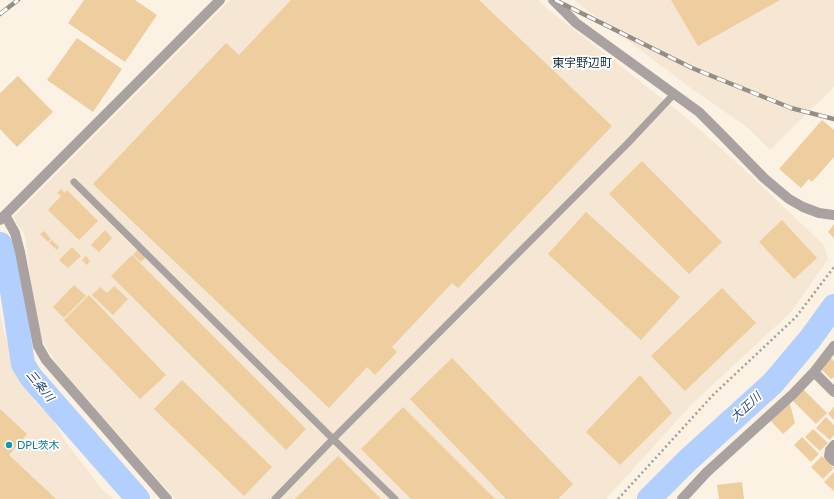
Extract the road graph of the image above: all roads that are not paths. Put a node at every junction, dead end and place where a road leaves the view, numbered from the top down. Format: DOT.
graph roads {
  1 [pos="220,0"];
  2 [pos="553,0"];
  3 [pos="674,94"];
  4 [pos="74,182"];
  5 [pos="834,214"];
  6 [pos="2,219"];
  7 [pos="834,346"];
  8 [pos="814,372"];
  9 [pos="834,392"];
  10 [pos="333,439"];
  11 [pos="834,445"];
  12 [pos="834,461"];
  13 [pos="167,499"];
  14 [pos="275,499"];
  15 [pos="395,499"];
  16 [pos="682,499"];
  1 -- 6 [label="street"];
  2 -- 3 [label="street"];
  3 -- 5 [label="street"];
  3 -- 10 [label="lane"];
  4 -- 10 [label="lane"];
  6 -- 13 [label="street"];
  7 -- 8 [label="street"];
  8 -- 9 [label="street"];
  8 -- 16 [label="street"];
  10 -- 14 [label="lane"];
  10 -- 15 [label="lane"];
  11 -- 12 [label="street"];
}
